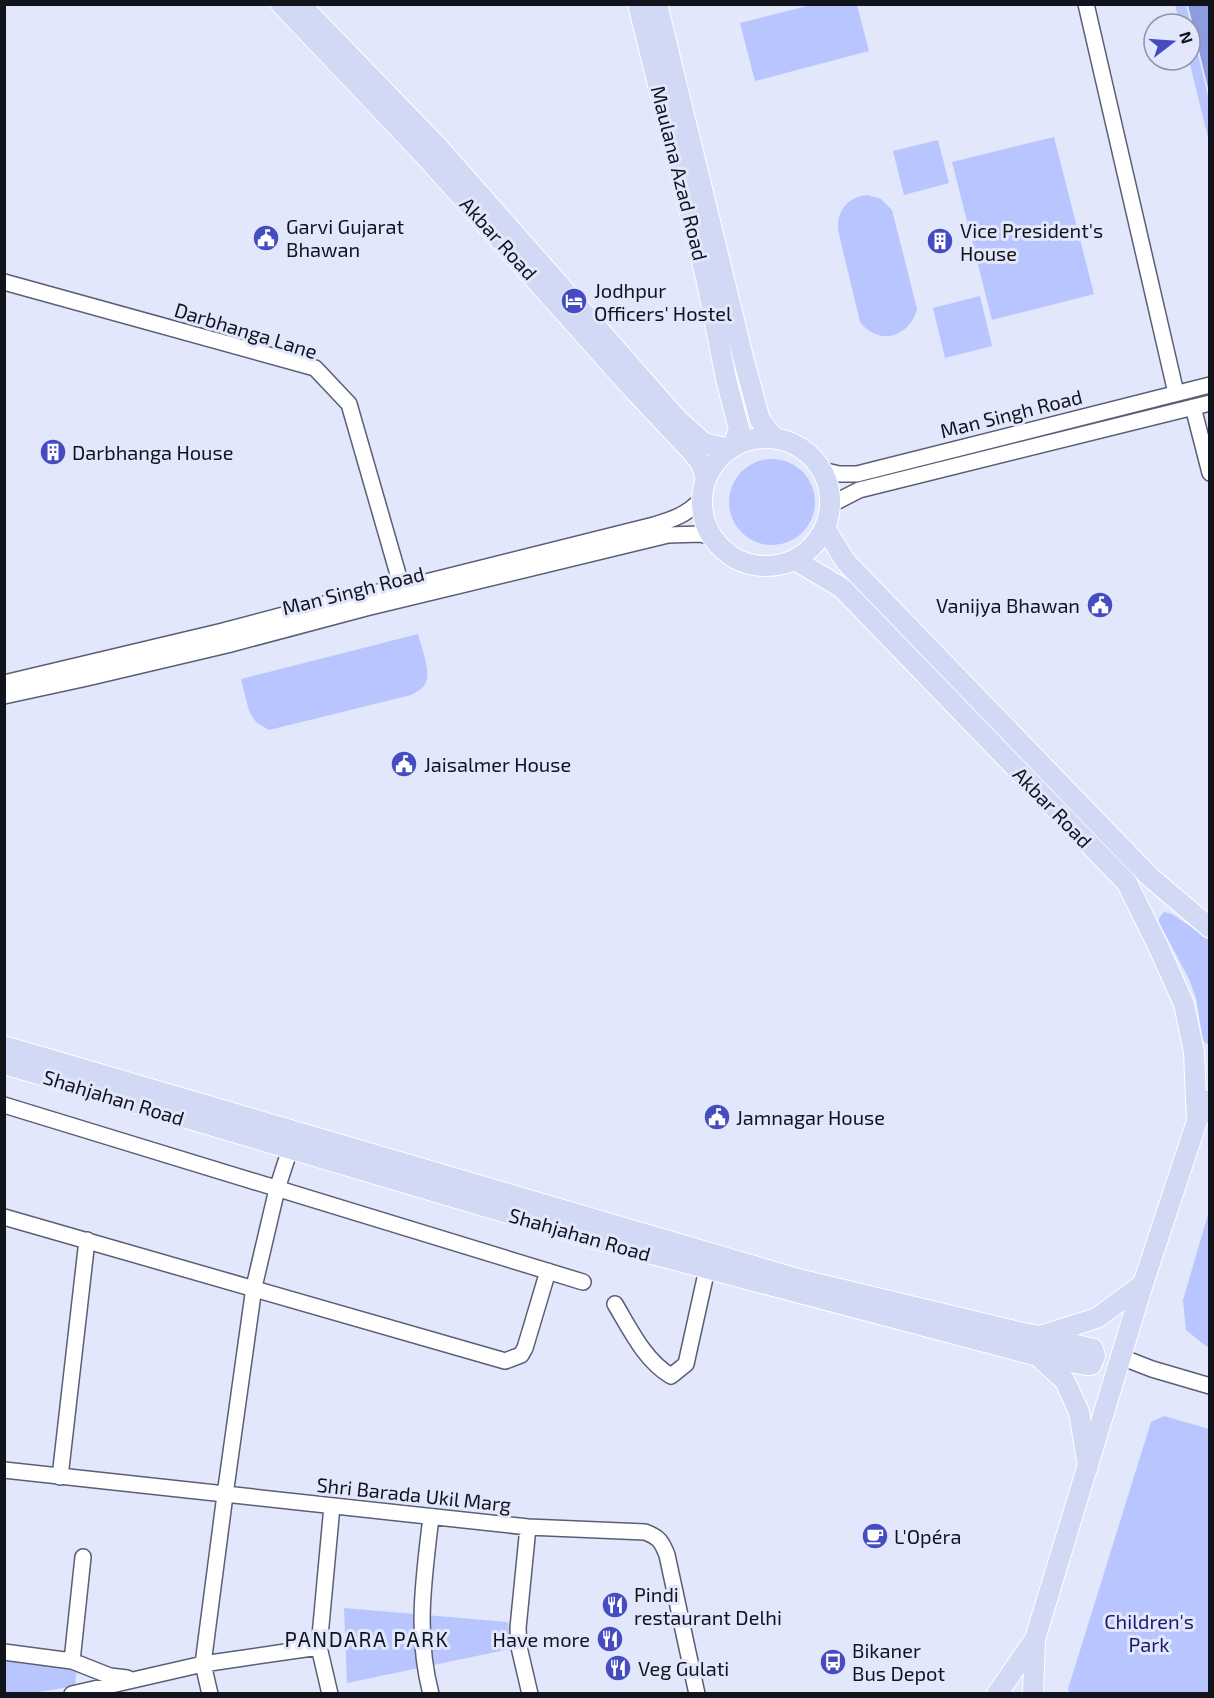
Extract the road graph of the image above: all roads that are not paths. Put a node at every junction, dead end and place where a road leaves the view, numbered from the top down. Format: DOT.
graph roads {
  1 [pos="281,4"];
  2 [pos="300,4"];
  3 [pos="638,4"];
  4 [pos="657,4"];
  5 [pos="1086,4"];
  6 [pos="4,282"];
  7 [pos="1209,385"];
  8 [pos="1176,393"];
  9 [pos="1209,404"];
  10 [pos="1193,407"];
  11 [pos="774,438"];
  12 [pos="731,448"];
  13 [pos="822,470"];
  14 [pos="1209,473"];
  15 [pos="706,479"];
  16 [pos="702,499"];
  17 [pos="830,506"];
  18 [pos="825,528"];
  19 [pos="711,535"];
  20 [pos="795,560"];
  21 [pos="402,588"];
  22 [pos="4,683"];
  23 [pos="4,696"];
  24 [pos="1163,888"];
  25 [pos="1140,909"];
  26 [pos="1209,928"];
  27 [pos="4,1046"];
  28 [pos="4,1064"];
  29 [pos="1209,1100"];
  30 [pos="4,1105"];
  31 [pos="1197,1121"];
  32 [pos="290,1149"];
  33 [pos="277,1189"];
  34 [pos="4,1217"];
  35 [pos="87,1240"];
  36 [pos="707,1269"];
  37 [pos="548,1271"];
  38 [pos="583,1282"];
  39 [pos="1143,1284"];
  40 [pos="254,1287"];
  41 [pos="615,1304"];
  42 [pos="1039,1346"];
  43 [pos="1119,1365"];
  44 [pos="1209,1386"];
  45 [pos="1088,1467"];
  46 [pos="4,1470"];
  47 [pos="60,1477"];
  48 [pos="225,1495"];
  49 [pos="332,1506"];
  50 [pos="431,1517"];
  51 [pos="528,1527"];
  52 [pos="83,1557"];
  53 [pos="1035,1639"];
  54 [pos="74,1644"];
  55 [pos="319,1647"];
  56 [pos="4,1652"];
  57 [pos="72,1661"];
  58 [pos="203,1664"];
  59 [pos="110,1676"];
  60 [pos="136,1679"];
  61 [pos="97,1691"];
  62 [pos="72,1694"];
  63 [pos="210,1694"];
  64 [pos="330,1694"];
  65 [pos="431,1694"];
  66 [pos="531,1694"];
  67 [pos="697,1694"];
  68 [pos="997,1694"];
  69 [pos="1033,1694"];
  1 -- 15 [label="main road, Akbar Road"];
  2 -- 12 [label="main road, Akbar Road"];
  3 -- 12 [label="main road, Maulana Azad Road"];
  4 -- 11 [label="main road, Maulana Azad Road"];
  5 -- 8 [label="street"];
  6 -- 21 [label="street, Darbhanga Lane"];
  7 -- 8 [label="street, Man Singh Road"];
  8 -- 13 [label="street, Man Singh Road"];
  9 -- 10 [label="street, Man Singh Road"];
  10 -- 14 [label="street"];
  10 -- 17 [label="street, Man Singh Road"];
  11 -- 12 [label="main road"];
  11 -- 13 [label="main road"];
  12 -- 15 [label="main road"];
  13 -- 17 [label="main road"];
  15 -- 16 [label="main road"];
  16 -- 19 [label="main road"];
  16 -- 21 [label="street, Man Singh Road"];
  17 -- 18 [label="main road"];
  18 -- 20 [label="main road"];
  18 -- 24 [label="main road, Akbar Road"];
  19 -- 20 [label="main road"];
  19 -- 23 [label="street, Man Singh Road"];
  20 -- 25 [label="main road, Akbar Road"];
  21 -- 22 [label="street, Man Singh Road"];
  24 -- 25 [label="main road"];
  24 -- 26 [label="main road, Akbar Road"];
  25 -- 31 [label="main road, Akbar Road"];
  27 -- 42 [label="main road, Shahjahan Road"];
  28 -- 32 [label="main road, Shahjahan Road"];
  29 -- 31 [label="main road"];
  30 -- 33 [label="street"];
  31 -- 39 [label="main road"];
  32 -- 33 [label="street"];
  32 -- 36 [label="main road, Shahjahan Road"];
  33 -- 37 [label="street"];
  33 -- 40 [label="street"];
  34 -- 35 [label="street"];
  35 -- 40 [label="street"];
  35 -- 47 [label="street"];
  36 -- 41 [label="street"];
  36 -- 42 [label="main road, Shahjahan Road"];
  37 -- 38 [label="street"];
  37 -- 40 [label="street"];
  39 -- 42 [label="main road"];
  39 -- 43 [label="main road"];
  40 -- 48 [label="street"];
  42 -- 43 [label="main road"];
  42 -- 45 [label="main road, Shahjahan Road"];
  43 -- 44 [label="street"];
  43 -- 45 [label="main road"];
  45 -- 53 [label="main road"];
  46 -- 47 [label="street, Shri Barada Ukil Marg"];
  47 -- 48 [label="street, Shri Barada Ukil Marg"];
  48 -- 49 [label="street, Shri Barada Ukil Marg"];
  48 -- 58 [label="street"];
  49 -- 50 [label="street, Shri Barada Ukil Marg"];
  49 -- 55 [label="street"];
  50 -- 51 [label="street, Shri Barada Ukil Marg"];
  50 -- 65 [label="street"];
  51 -- 66 [label="street"];
  51 -- 67 [label="street, Shri Barada Ukil Marg"];
  52 -- 54 [label="street"];
  53 -- 68 [label="main road"];
  53 -- 69 [label="main road"];
  54 -- 57 [label="street"];
  54 -- 59 [label="street"];
  55 -- 58 [label="street"];
  55 -- 64 [label="street"];
  56 -- 57 [label="street"];
  57 -- 59 [label="street"];
  58 -- 60 [label="street"];
  58 -- 63 [label="street"];
  59 -- 60 [label="street"];
  60 -- 61 [label="street"];
  61 -- 62 [label="street"];
}
